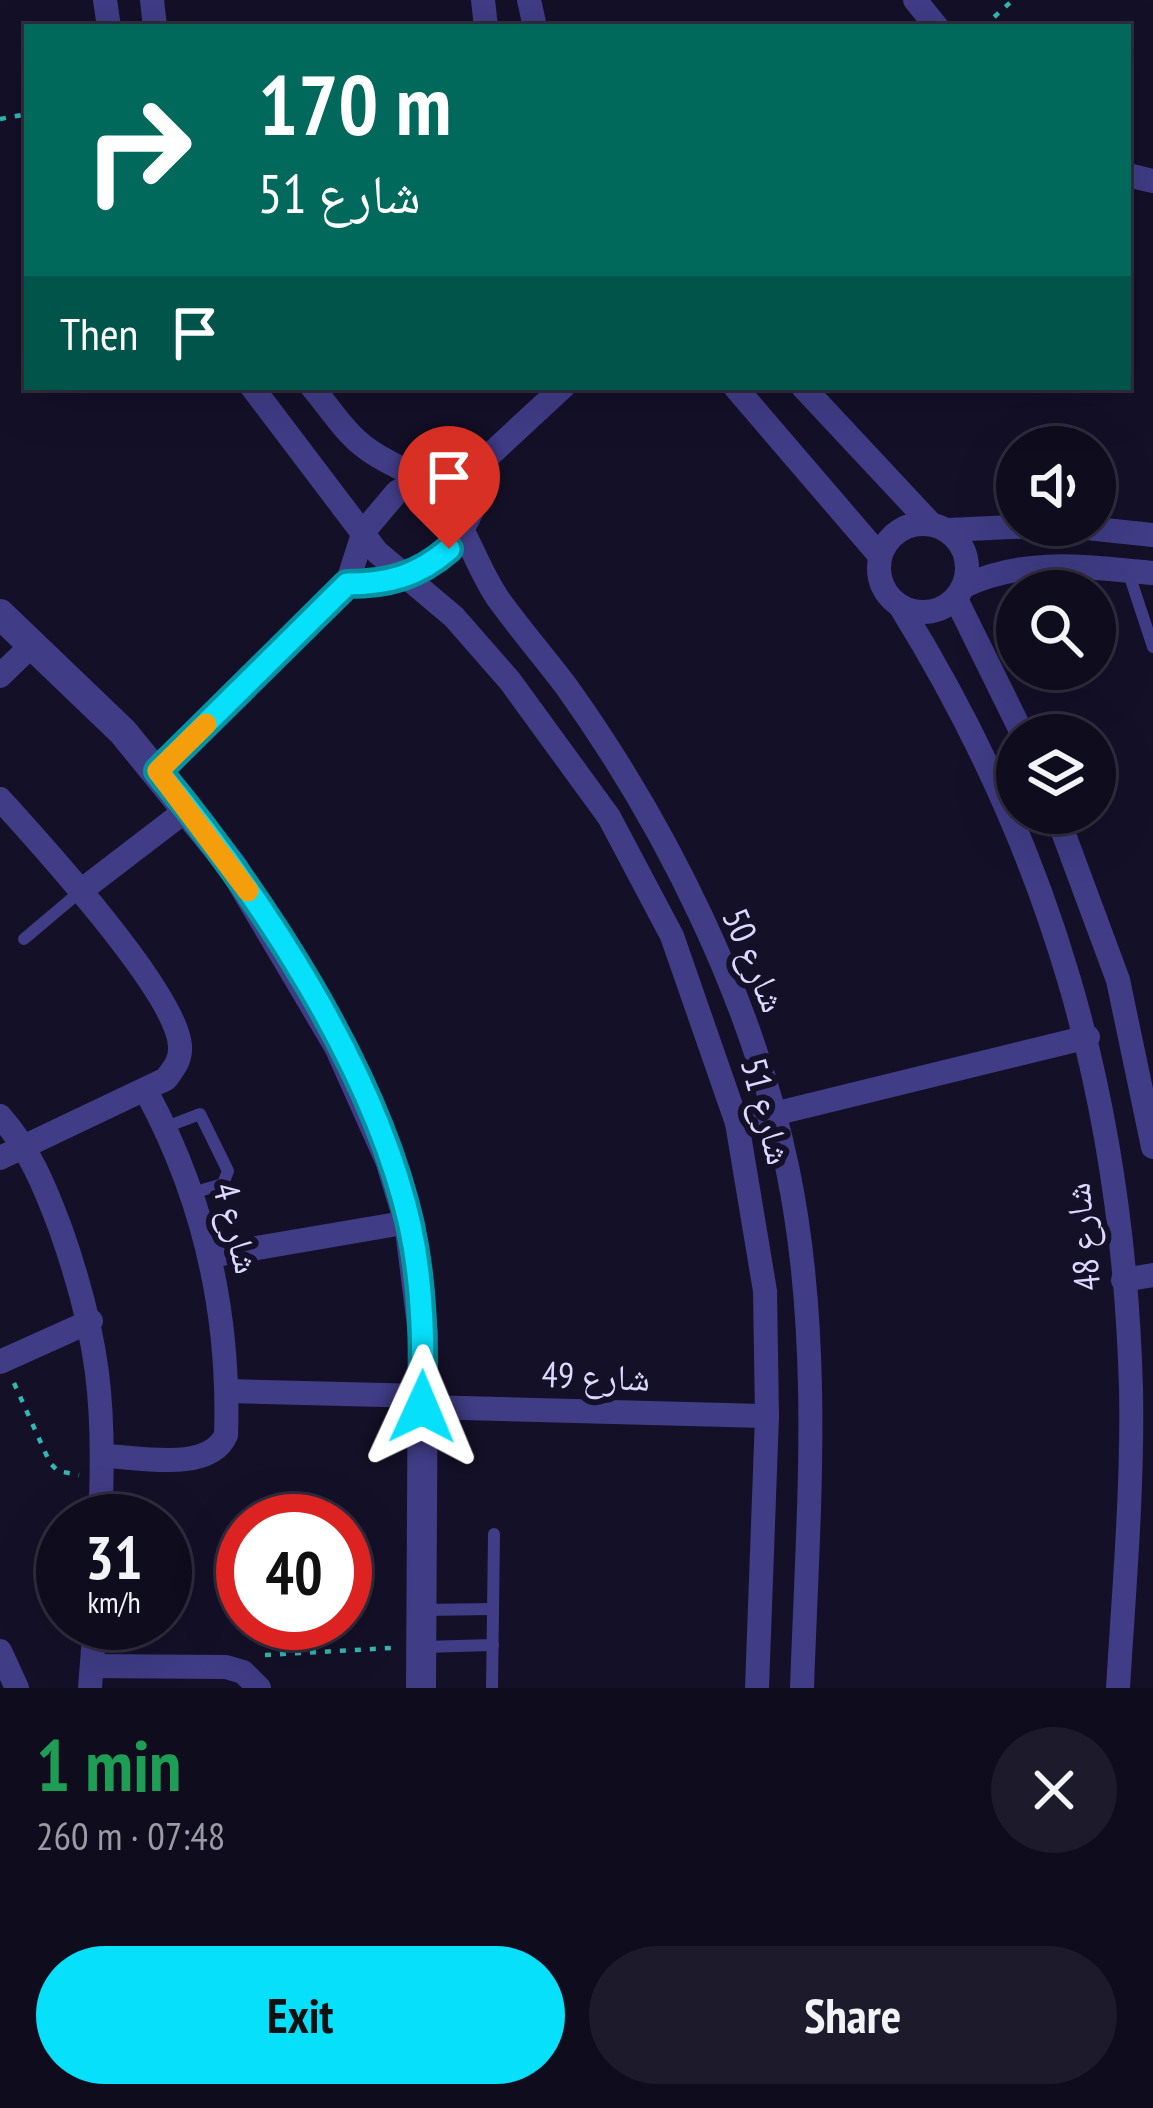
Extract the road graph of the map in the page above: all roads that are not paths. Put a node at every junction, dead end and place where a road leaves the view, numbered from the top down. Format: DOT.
graph roads {
  1 [pos="915,0"];
  2 [pos="935,24"];
  3 [pos="254,390"];
  4 [pos="315,390"];
  5 [pos="560,390"];
  6 [pos="738,390"];
  7 [pos="806,390"];
  8 [pos="482,462"];
  9 [pos="419,477"];
  10 [pos="939,527"];
  11 [pos="464,530"];
  12 [pos="364,531"];
  13 [pos="1153,535"];
  14 [pos="880,556"];
  15 [pos="1140,572"];
  16 [pos="409,576"];
  17 [pos="347,584"];
  18 [pos="960,592"];
  19 [pos="900,605"];
  20 [pos="0,614"];
  21 [pos="32,645"];
  22 [pos="1153,646"];
  23 [pos="0,676"];
  24 [pos="1014,714"];
  25 [pos="158,771"];
  26 [pos="0,799"];
  27 [pos="189,808"];
  28 [pos="1064,834"];
  29 [pos="82,890"];
  30 [pos="24,939"];
  31 [pos="1088,1036"];
  32 [pos="146,1091"];
  33 [pos="773,1114"];
  34 [pos="0,1116"];
  35 [pos="737,1123"];
  36 [pos="166,1127"];
  37 [pos="25,1146"];
  38 [pos="1153,1147"];
  39 [pos="0,1157"];
  40 [pos="192,1192"];
  41 [pos="409,1222"];
  42 [pos="210,1256"];
  43 [pos="1153,1275"];
  44 [pos="1123,1280"];
  45 [pos="91,1321"];
  46 [pos="2,1361"];
  47 [pos="228,1391"];
  48 [pos="423,1402"];
  49 [pos="767,1416"];
  50 [pos="103,1466"];
  51 [pos="101,1494"];
  52 [pos="494,1534"];
  53 [pos="493,1609"];
  54 [pos="422,1610"];
  55 [pos="493,1645"];
  56 [pos="421,1647"];
  57 [pos="0,1651"];
  58 [pos="91,1677"];
  59 [pos="251,1680"];
  60 [pos="17,1688"];
  61 [pos="421,1688"];
  62 [pos="492,1688"];
  63 [pos="758,1688"];
  64 [pos="802,1688"];
  65 [pos="1118,1688"];
  1 -- 2 [label="street"];
  3 -- 12 [label="street, شارع 51"];
  4 -- 9 [label="street, شارع 50"];
  5 -- 8 [label="street"];
  6 -- 14 [label="street"];
  7 -- 10 [label="street"];
  8 -- 9 [label="street"];
  8 -- 11 [label="street"];
  9 -- 11 [label="street, شارع 50"];
  9 -- 12 [label="street"];
  10 -- 13 [label="street"];
  10 -- 14 [label="street"];
  10 -- 18 [label="street"];
  11 -- 16 [label="street"];
  11 -- 33 [label="street, شارع 50"];
  12 -- 16 [label="street, شارع 51"];
  12 -- 17 [label="street"];
  14 -- 19 [label="street"];
  15 -- 18 [label="street"];
  15 -- 22 [label="lane"];
  16 -- 17 [label="street"];
  16 -- 35 [label="street, شارع 51"];
  17 -- 25 [label="street"];
  18 -- 19 [label="street"];
  18 -- 24 [label="street"];
  19 -- 31 [label="street, شارع 48"];
  20 -- 21 [label="street"];
  21 -- 23 [label="street"];
  21 -- 25 [label="street"];
  25 -- 27 [label="street"];
  26 -- 29 [label="street"];
  27 -- 29 [label="street"];
  27 -- 41 [label="street"];
  28 -- 38 [label="street"];
  29 -- 30 [label="lane"];
  29 -- 32 [label="street"];
  31 -- 33 [label="street"];
  31 -- 44 [label="street, شارع 48"];
  32 -- 36 [label="street, شارع 4"];
  32 -- 37 [label="street"];
  33 -- 35 [label="street"];
  33 -- 64 [label="street, شارع 50"];
  34 -- 37 [label="street"];
  35 -- 49 [label="street, شارع 51"];
  36 -- 40 [label="street, شارع 4"];
  36 -- 40 [label="lane"];
  37 -- 39 [label="street"];
  37 -- 45 [label="street"];
  40 -- 42 [label="street, شارع 4"];
  41 -- 42 [label="street"];
  41 -- 48 [label="street"];
  42 -- 47 [label="street, شارع 4"];
  43 -- 44 [label="street"];
  44 -- 65 [label="street, شارع 48"];
  45 -- 46 [label="street"];
  45 -- 50 [label="street"];
  47 -- 48 [label="street"];
  47 -- 50 [label="street, شارع 4"];
  48 -- 49 [label="street, شارع 49"];
  48 -- 54 [label="street"];
  49 -- 63 [label="street, شارع 51"];
  50 -- 51 [label="street"];
  52 -- 53 [label="lane"];
  53 -- 54 [label="lane"];
  53 -- 55 [label="lane"];
  54 -- 56 [label="street"];
  55 -- 56 [label="lane"];
  55 -- 62 [label="lane"];
  56 -- 61 [label="street"];
  57 -- 60 [label="street"];
  58 -- 59 [label="street"];
}
